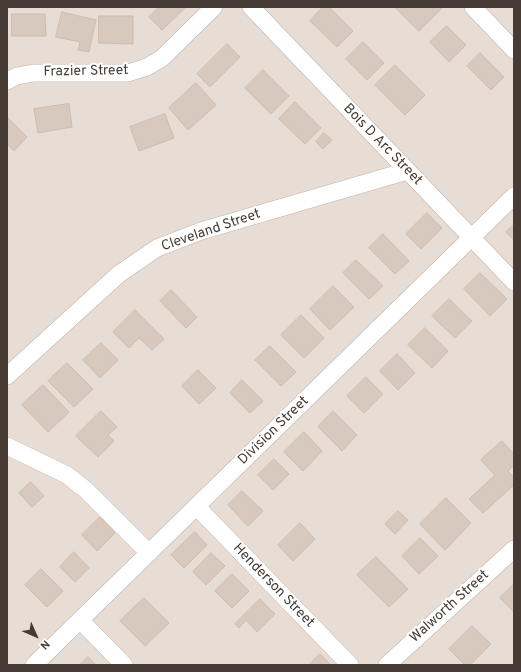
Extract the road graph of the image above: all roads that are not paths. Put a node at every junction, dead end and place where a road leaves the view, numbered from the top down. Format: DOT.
graph roads {
  1 [pos="214,7"];
  2 [pos="251,7"];
  3 [pos="473,7"];
  4 [pos="514,50"];
  5 [pos="7,81"];
  6 [pos="407,171"];
  7 [pos="514,196"];
  8 [pos="472,238"];
  9 [pos="514,282"];
  10 [pos="7,376"];
  11 [pos="7,446"];
  12 [pos="197,507"];
  13 [pos="514,549"];
  14 [pos="149,553"];
  15 [pos="80,620"];
  16 [pos="34,665"];
  17 [pos="124,665"];
  18 [pos="350,665"];
  19 [pos="387,665"];
  1 -- 5 [label="street, Frazier Street"];
  2 -- 6 [label="street, Bois D Arc Street"];
  3 -- 4 [label="street"];
  6 -- 8 [label="street, Bois D Arc Street"];
  6 -- 10 [label="street, Cleveland Street"];
  7 -- 8 [label="street, Division Street"];
  8 -- 9 [label="street, Bois D Arc Street"];
  8 -- 12 [label="street, Division Street"];
  11 -- 14 [label="street"];
  12 -- 14 [label="street, Division Street"];
  12 -- 18 [label="street, Henderson Street"];
  13 -- 19 [label="street, Walworth Street"];
  14 -- 15 [label="street, Division Street"];
  15 -- 16 [label="street, Division Street"];
  15 -- 17 [label="street"];
}
